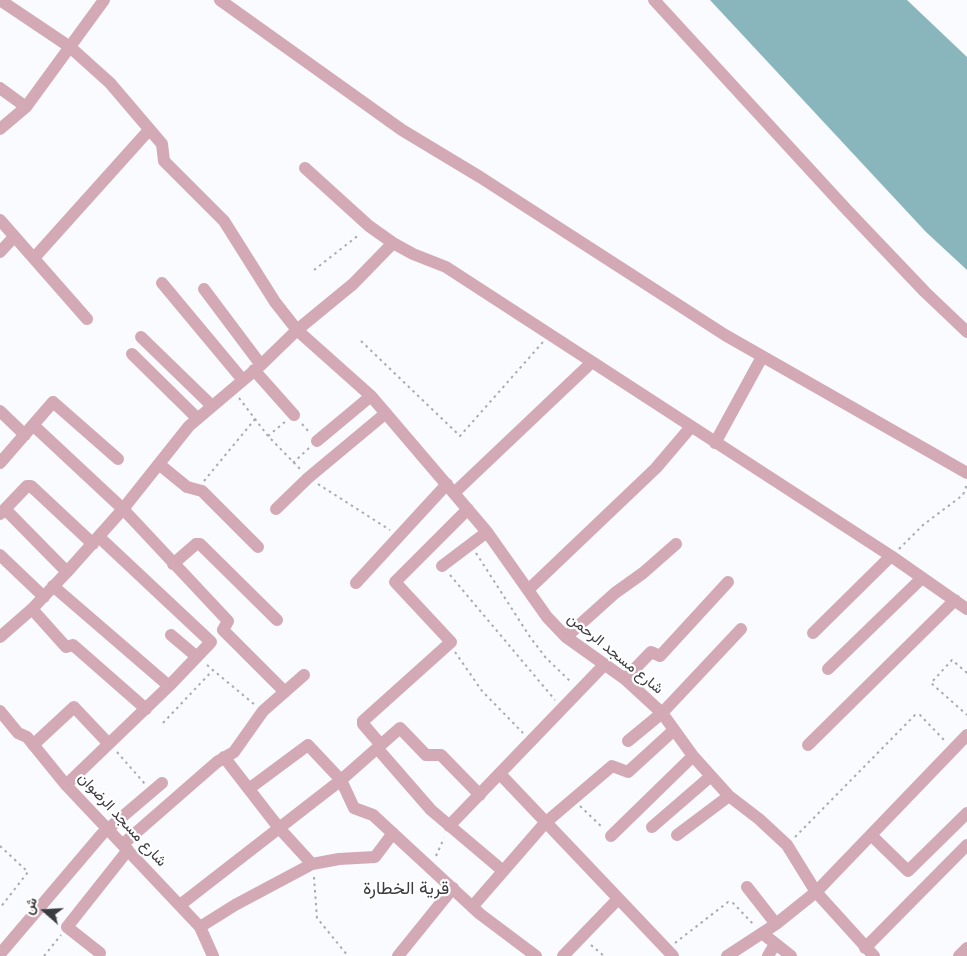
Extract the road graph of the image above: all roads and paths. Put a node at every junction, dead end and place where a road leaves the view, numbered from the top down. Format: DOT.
graph roads {
  1 [pos="0,0"];
  2 [pos="104,0"];
  3 [pos="220,0"];
  4 [pos="654,0"];
  5 [pos="70,47"];
  6 [pos="0,88"];
  7 [pos="26,107"];
  8 [pos="0,129"];
  9 [pos="149,130"];
  10 [pos="305,168"];
  11 [pos="0,220"];
  12 [pos="369,226"];
  13 [pos="14,237"];
  14 [pos="393,243"];
  15 [pos="0,252"];
  16 [pos="34,258"];
  17 [pos="314,270"];
  18 [pos="162,283"];
  19 [pos="204,290"];
  20 [pos="87,319"];
  21 [pos="297,330"];
  22 [pos="967,332"];
  23 [pos="549,334"];
  24 [pos="141,337"];
  25 [pos="361,341"];
  26 [pos="132,354"];
  27 [pos="762,357"];
  28 [pos="591,363"];
  29 [pos="257,367"];
  30 [pos="242,379"];
  31 [pos="232,388"];
  32 [pos="371,396"];
  33 [pos="211,405"];
  34 [pos="0,410"];
  35 [pos="386,413"];
  36 [pos="294,415"];
  37 [pos="197,418"];
  38 [pos="255,419"];
  39 [pos="690,428"];
  40 [pos="29,430"];
  41 [pos="268,436"];
  42 [pos="317,440"];
  43 [pos="715,443"];
  44 [pos="118,459"];
  45 [pos="0,463"];
  46 [pos="160,464"];
  47 [pos="967,473"];
  48 [pos="308,478"];
  49 [pos="967,484"];
  50 [pos="451,488"];
  51 [pos="197,489"];
  52 [pos="123,509"];
  53 [pos="276,509"];
  54 [pos="468,509"];
  55 [pos="2,511"];
  56 [pos="487,532"];
  57 [pos="398,535"];
  58 [pos="96,541"];
  59 [pos="471,544"];
  60 [pos="676,544"];
  61 [pos="258,547"];
  62 [pos="0,555"];
  63 [pos="891,556"];
  64 [pos="173,564"];
  65 [pos="442,566"];
  66 [pos="67,572"];
  67 [pos="922,578"];
  68 [pos="728,582"];
  69 [pos="356,583"];
  70 [pos="53,586"];
  71 [pos="528,590"];
  72 [pos="44,597"];
  73 [pos="955,600"];
  74 [pos="32,609"];
  75 [pos="967,609"];
  76 [pos="278,620"];
  77 [pos="741,629"];
  78 [pos="223,630"];
  79 [pos="813,633"];
  80 [pos="171,635"];
  81 [pos="0,637"];
  82 [pos="566,638"];
  83 [pos="211,642"];
  84 [pos="450,644"];
  85 [pos="197,657"];
  86 [pos="605,664"];
  87 [pos="828,669"];
  88 [pos="967,673"];
  89 [pos="304,675"];
  90 [pos="625,680"];
  91 [pos="169,686"];
  92 [pos="579,690"];
  93 [pos="285,692"];
  94 [pos="562,708"];
  95 [pos="146,709"];
  96 [pos="0,711"];
  97 [pos="263,711"];
  98 [pos="662,713"];
  99 [pos="967,715"];
  100 [pos="164,723"];
  101 [pos="674,730"];
  102 [pos="967,735"];
  103 [pos="531,741"];
  104 [pos="628,741"];
  105 [pos="108,743"];
  106 [pos="33,745"];
  107 [pos="808,745"];
  108 [pos="379,746"];
  109 [pos="953,749"];
  110 [pos="693,756"];
  111 [pos="224,757"];
  112 [pos="500,774"];
  113 [pos="711,776"];
  114 [pos="340,780"];
  115 [pos="66,785"];
  116 [pos="157,787"];
  117 [pos="250,788"];
  118 [pos="480,796"];
  119 [pos="729,796"];
  120 [pos="573,799"];
  121 [pos="967,813"];
  122 [pos="545,822"];
  123 [pos="449,826"];
  124 [pos="652,827"];
  125 [pos="108,828"];
  126 [pos="279,828"];
  127 [pos="393,833"];
  128 [pos="677,835"];
  129 [pos="871,835"];
  130 [pos="611,836"];
  131 [pos="787,845"];
  132 [pos="967,845"];
  133 [pos="0,846"];
  134 [pos="126,847"];
  135 [pos="312,864"];
  136 [pos="428,866"];
  137 [pos="502,870"];
  138 [pos="747,887"];
  139 [pos="453,888"];
  140 [pos="816,892"];
  141 [pos="618,899"];
  142 [pos="41,905"];
  143 [pos="180,905"];
  144 [pos="472,907"];
  145 [pos="0,908"];
  146 [pos="776,924"];
  147 [pos="67,927"];
  148 [pos="200,928"];
  149 [pos="762,933"];
  150 [pos="581,937"];
  151 [pos="4,939"];
  152 [pos="775,944"];
  153 [pos="967,948"];
  154 [pos="870,952"];
  155 [pos="100,953"];
  156 [pos="670,953"];
  157 [pos="0,954"];
  158 [pos="44,956"];
  159 [pos="213,956"];
  160 [pos="348,956"];
  161 [pos="398,956"];
  162 [pos="536,956"];
  163 [pos="563,956"];
  164 [pos="604,956"];
  165 [pos="727,956"];
  166 [pos="768,956"];
  167 [pos="791,956"];
  168 [pos="959,956"];
  1 -- 5 [label="street"];
  2 -- 5 [label="street"];
  3 -- 27 [label="street"];
  4 -- 22 [label="street"];
  5 -- 7 [label="street"];
  5 -- 9 [label="street"];
  6 -- 7 [label="street"];
  7 -- 8 [label="street"];
  9 -- 16 [label="street"];
  9 -- 21 [label="street, شارع مسجد الرحمن"];
  10 -- 12 [label="street"];
  11 -- 13 [label="street"];
  12 -- 14 [label="street"];
  12 -- 17 [label="path"];
  13 -- 15 [label="street"];
  13 -- 16 [label="street"];
  14 -- 21 [label="street"];
  14 -- 23 [label="street"];
  16 -- 20 [label="street"];
  18 -- 30 [label="street"];
  19 -- 29 [label="street"];
  21 -- 29 [label="street"];
  21 -- 32 [label="street, شارع مسجد الرحمن"];
  23 -- 25 [label="path"];
  23 -- 28 [label="street"];
  24 -- 33 [label="street"];
  26 -- 37 [label="street"];
  27 -- 43 [label="street"];
  27 -- 47 [label="street"];
  28 -- 39 [label="street"];
  28 -- 50 [label="street"];
  29 -- 30 [label="street"];
  29 -- 36 [label="street"];
  30 -- 31 [label="street"];
  31 -- 33 [label="street"];
  31 -- 38 [label="path"];
  32 -- 35 [label="street, شارع مسجد الرحمن"];
  32 -- 42 [label="street"];
  33 -- 37 [label="street"];
  34 -- 40 [label="street"];
  35 -- 48 [label="street"];
  35 -- 50 [label="street, شارع مسجد الرحمن"];
  36 -- 41 [label="path"];
  36 -- 42 [label="path"];
  37 -- 46 [label="street"];
  38 -- 41 [label="path"];
  38 -- 51 [label="path"];
  39 -- 43 [label="street"];
  39 -- 71 [label="street"];
  40 -- 44 [label="street"];
  40 -- 45 [label="street"];
  40 -- 52 [label="street"];
  41 -- 42 [label="path"];
  43 -- 63 [label="street"];
  46 -- 51 [label="street"];
  46 -- 52 [label="street"];
  48 -- 53 [label="street"];
  48 -- 57 [label="path"];
  49 -- 63 [label="path"];
  50 -- 54 [label="street, شارع مسجد الرحمن"];
  50 -- 57 [label="street"];
  51 -- 61 [label="street"];
  52 -- 58 [label="street"];
  52 -- 64 [label="street"];
  54 -- 56 [label="street, شارع مسجد الرحمن"];
  54 -- 84 [label="street"];
  55 -- 58 [label="street"];
  55 -- 66 [label="street"];
  56 -- 59 [label="street"];
  56 -- 71 [label="street, شارع مسجد الرحمن"];
  57 -- 69 [label="street"];
  58 -- 66 [label="street"];
  58 -- 83 [label="street"];
  59 -- 65 [label="street"];
  59 -- 92 [label="path"];
  60 -- 82 [label="street"];
  62 -- 72 [label="street"];
  63 -- 67 [label="street"];
  63 -- 79 [label="street"];
  64 -- 76 [label="street"];
  64 -- 78 [label="street"];
  65 -- 94 [label="path"];
  66 -- 70 [label="street"];
  67 -- 73 [label="street"];
  67 -- 87 [label="street"];
  68 -- 90 [label="street"];
  70 -- 72 [label="street"];
  70 -- 91 [label="street"];
  71 -- 82 [label="street, شارع مسجد الرحمن"];
  72 -- 74 [label="street"];
  73 -- 75 [label="street"];
  73 -- 107 [label="street"];
  74 -- 81 [label="street"];
  74 -- 95 [label="street"];
  77 -- 98 [label="street"];
  78 -- 83 [label="street"];
  78 -- 93 [label="street"];
  80 -- 85 [label="street"];
  82 -- 86 [label="street, شارع مسجد الرحمن"];
  83 -- 85 [label="street"];
  84 -- 103 [label="path"];
  84 -- 108 [label="street"];
  85 -- 91 [label="street"];
  86 -- 90 [label="street, شارع مسجد الرحمن"];
  86 -- 92 [label="street"];
  88 -- 99 [label="path"];
  89 -- 93 [label="street"];
  90 -- 98 [label="street, شارع مسجد الرحمن"];
  91 -- 95 [label="street"];
  92 -- 94 [label="street"];
  93 -- 97 [label="street"];
  94 -- 103 [label="street"];
  95 -- 105 [label="street"];
  96 -- 106 [label="street, شارع مسجد الرضوان"];
  97 -- 100 [label="path"];
  97 -- 111 [label="street"];
  98 -- 101 [label="street, شارع مسجد الرحمن"];
  98 -- 104 [label="street"];
  101 -- 110 [label="street, شارع مسجد الرحمن"];
  101 -- 120 [label="street"];
  102 -- 109 [label="street"];
  103 -- 112 [label="street"];
  105 -- 106 [label="street"];
  105 -- 115 [label="street"];
  105 -- 116 [label="path"];
  106 -- 115 [label="street, شارع مسجد الرضوان"];
  108 -- 114 [label="street"];
  108 -- 118 [label="street"];
  108 -- 123 [label="street"];
  109 -- 129 [label="street"];
  109 -- 131 [label="path"];
  110 -- 113 [label="street, شارع مسجد الرحمن"];
  110 -- 130 [label="street"];
  111 -- 117 [label="street"];
  111 -- 134 [label="street"];
  112 -- 118 [label="street"];
  112 -- 122 [label="street"];
  113 -- 119 [label="street, شارع مسجد الرحمن"];
  113 -- 124 [label="street"];
  114 -- 117 [label="street"];
  114 -- 126 [label="street"];
  114 -- 127 [label="street"];
  115 -- 125 [label="street, شارع مسجد الرضوان"];
  116 -- 125 [label="street"];
  117 -- 126 [label="street"];
  118 -- 123 [label="street"];
  119 -- 128 [label="street"];
  119 -- 131 [label="street, شارع مسجد الرحمن"];
  120 -- 122 [label="street"];
  120 -- 130 [label="path"];
  121 -- 129 [label="street"];
  122 -- 137 [label="street"];
  122 -- 141 [label="street"];
  123 -- 136 [label="path"];
  123 -- 137 [label="street"];
  125 -- 134 [label="street, شارع مسجد الرضوان"];
  125 -- 142 [label="street"];
  126 -- 135 [label="street"];
  126 -- 143 [label="street"];
  127 -- 135 [label="street"];
  127 -- 136 [label="street"];
  129 -- 140 [label="street"];
  131 -- 140 [label="street, شارع مسجد الرحمن"];
  132 -- 154 [label="street"];
  133 -- 145 [label="path"];
  134 -- 143 [label="street, شارع مسجد الرضوان"];
  134 -- 147 [label="street"];
  135 -- 148 [label="street"];
  135 -- 160 [label="path"];
  136 -- 139 [label="street"];
  137 -- 144 [label="street"];
  138 -- 146 [label="street"];
  139 -- 144 [label="street"];
  139 -- 161 [label="street"];
  140 -- 146 [label="street"];
  140 -- 154 [label="street, شارع مسجد الرحمن"];
  141 -- 150 [label="street"];
  141 -- 156 [label="street"];
  142 -- 147 [label="path"];
  142 -- 151 [label="street"];
  143 -- 148 [label="street, شارع مسجد الرضوان"];
  144 -- 162 [label="street"];
  146 -- 149 [label="street"];
  147 -- 155 [label="street"];
  147 -- 158 [label="path"];
  148 -- 159 [label="street, شارع مسجد الرضوان"];
  149 -- 152 [label="street"];
  149 -- 156 [label="path"];
  149 -- 165 [label="street"];
  150 -- 163 [label="street"];
  150 -- 164 [label="path"];
  151 -- 157 [label="street"];
  152 -- 166 [label="street"];
  152 -- 167 [label="street"];
  153 -- 168 [label="street"];
}
